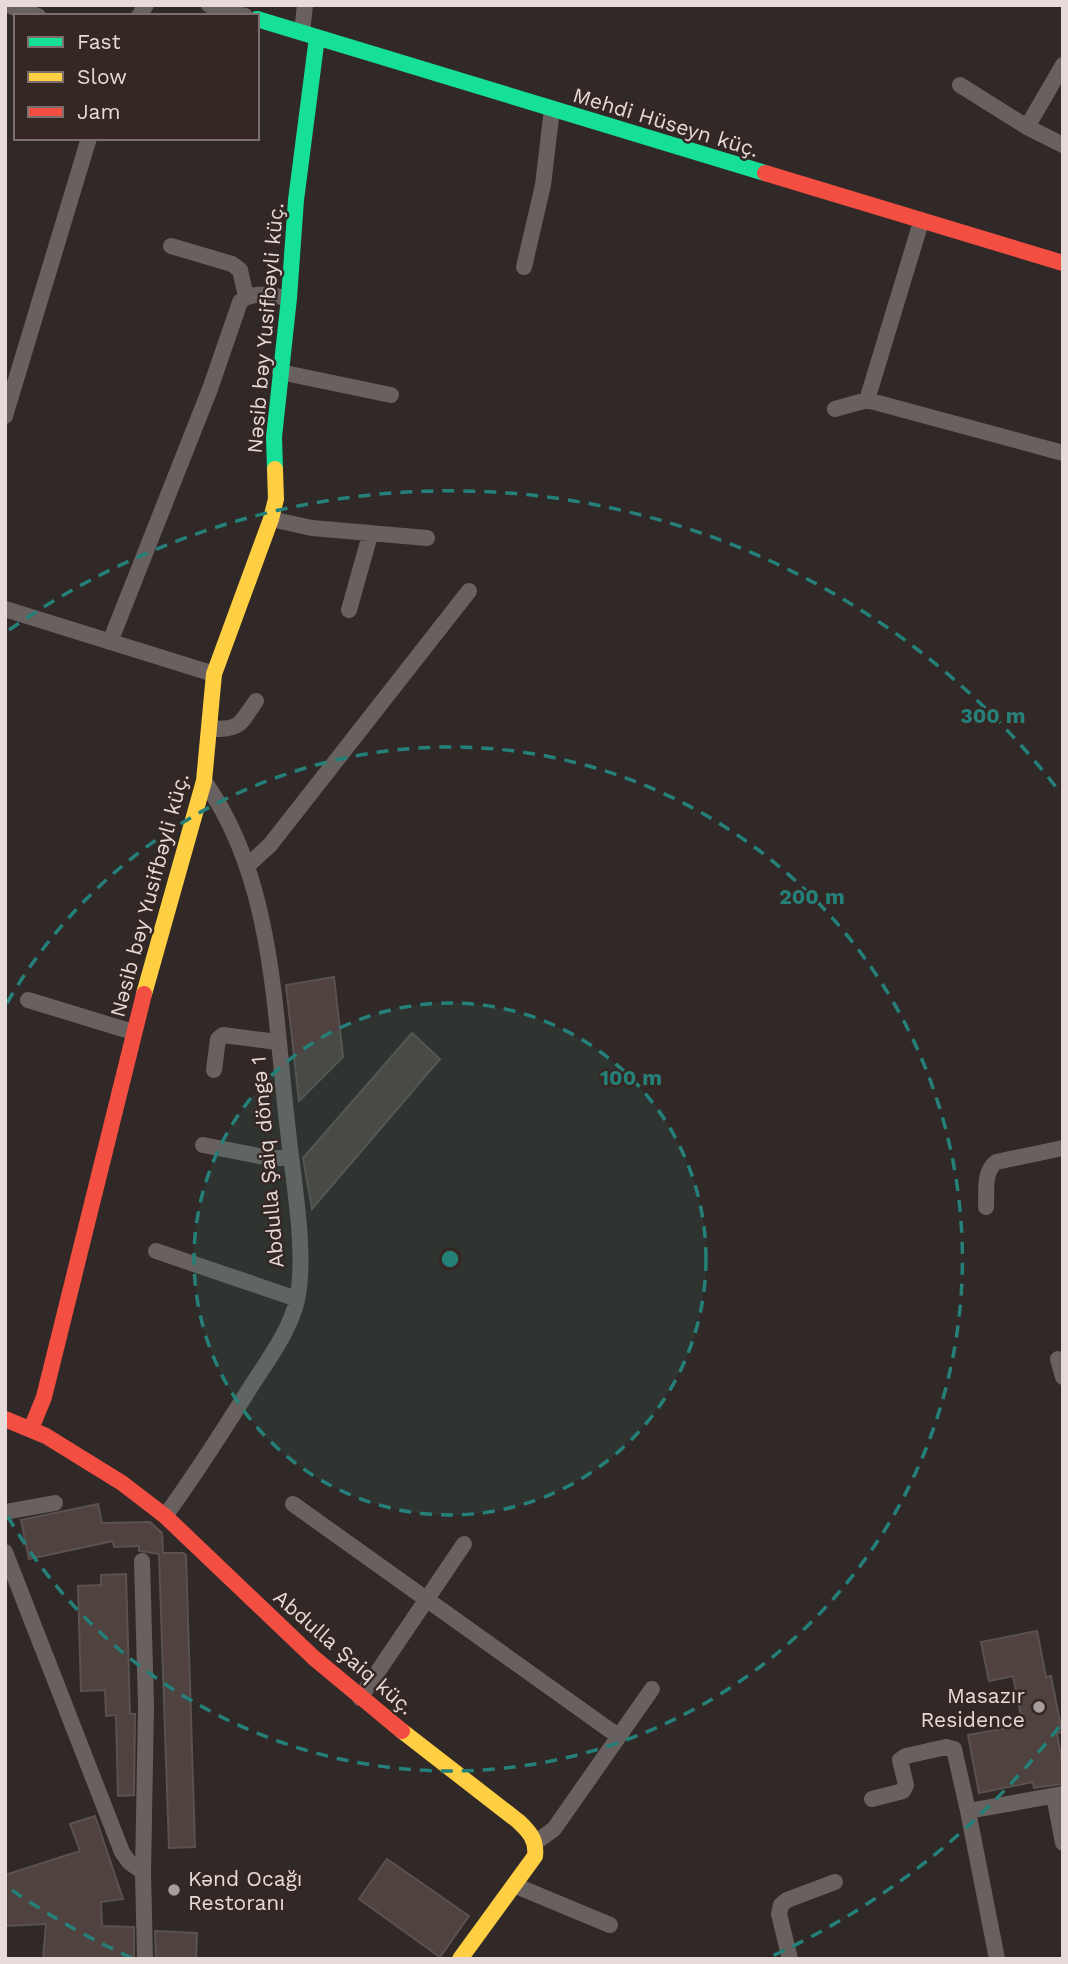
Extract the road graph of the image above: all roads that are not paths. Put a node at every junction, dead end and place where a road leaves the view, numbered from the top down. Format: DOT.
graph roads {
  1 [pos="7,5"];
  2 [pos="209,5"];
  3 [pos="305,5"];
  4 [pos="32,14"];
  5 [pos="238,14"];
  6 [pos="259,20"];
  7 [pos="309,34"];
  8 [pos="1063,65"];
  9 [pos="960,85"];
  10 [pos="552,109"];
  11 [pos="1027,127"];
  12 [pos="88,140"];
  13 [pos="1063,145"];
  14 [pos="921,222"];
  15 [pos="171,246"];
  16 [pos="1063,263"];
  17 [pos="524,267"];
  18 [pos="246,296"];
  19 [pos="289,298"];
  20 [pos="280,372"];
  21 [pos="391,395"];
  22 [pos="867,400"];
  23 [pos="835,409"];
  24 [pos="5,416"];
  25 [pos="1063,453"];
  26 [pos="271,519"];
  27 [pos="370,535"];
  28 [pos="427,538"];
  29 [pos="468,591"];
  30 [pos="5,609"];
  31 [pos="349,610"];
  32 [pos="110,642"];
  33 [pos="214,674"];
  34 [pos="256,701"];
  35 [pos="209,729"];
  36 [pos="204,781"];
  37 [pos="247,866"];
  38 [pos="28,1000"];
  39 [pos="133,1031"];
  40 [pos="277,1042"];
  41 [pos="214,1070"];
  42 [pos="203,1145"];
  43 [pos="1063,1148"];
  44 [pos="292,1158"];
  45 [pos="986,1207"];
  46 [pos="156,1251"];
  47 [pos="298,1299"];
  48 [pos="1058,1359"];
  49 [pos="1063,1377"];
  50 [pos="5,1419"];
  51 [pos="31,1429"];
  52 [pos="55,1503"];
  53 [pos="293,1504"];
  54 [pos="5,1512"];
  55 [pos="165,1516"];
  56 [pos="464,1544"];
  57 [pos="5,1552"];
  58 [pos="142,1561"];
  59 [pos="427,1599"];
  60 [pos="652,1689"];
  61 [pos="360,1699"];
  62 [pos="618,1736"];
  63 [pos="1058,1795"];
  64 [pos="872,1799"];
  65 [pos="968,1811"];
  66 [pos="536,1842"];
  67 [pos="1063,1843"];
  68 [pos="143,1872"];
  69 [pos="835,1882"];
  70 [pos="514,1885"];
  71 [pos="610,1925"];
  72 [pos="145,1959"];
  73 [pos="460,1959"];
  74 [pos="790,1959"];
  75 [pos="997,1959"];
  1 -- 4 [label="street"];
  2 -- 5 [label="street"];
  3 -- 7 [label="street"];
  6 -- 7 [label="street, Mehdi Hüseyn küç."];
  7 -- 10 [label="street, Mehdi Hüseyn küç."];
  7 -- 19 [label="street, Nəsib bəy Yusifbəyli küç."];
  8 -- 11 [label="street"];
  9 -- 11 [label="street"];
  10 -- 14 [label="street, Mehdi Hüseyn küç."];
  10 -- 17 [label="street"];
  11 -- 13 [label="street"];
  12 -- 24 [label="street"];
  14 -- 16 [label="street, Mehdi Hüseyn küç."];
  14 -- 22 [label="street"];
  15 -- 18 [label="street"];
  18 -- 19 [label="street"];
  18 -- 32 [label="street"];
  19 -- 20 [label="street, Nəsib bəy Yusifbəyli küç."];
  20 -- 21 [label="street"];
  20 -- 26 [label="street, Nəsib bəy Yusifbəyli küç."];
  22 -- 23 [label="street"];
  22 -- 25 [label="street"];
  26 -- 27 [label="street"];
  26 -- 33 [label="street, Nəsib bəy Yusifbəyli küç."];
  27 -- 28 [label="street"];
  27 -- 31 [label="street"];
  29 -- 37 [label="street"];
  30 -- 32 [label="street"];
  32 -- 33 [label="street"];
  33 -- 35 [label="street, Nəsib bəy Yusifbəyli küç."];
  34 -- 35 [label="street"];
  35 -- 36 [label="street, Nəsib bəy Yusifbəyli küç."];
  36 -- 37 [label="street, Abdulla Şaiq döngə 1"];
  36 -- 39 [label="street, Nəsib bəy Yusifbəyli küç."];
  37 -- 40 [label="street, Abdulla Şaiq döngə 1"];
  38 -- 39 [label="street"];
  39 -- 51 [label="street, Nəsib bəy Yusifbəyli küç."];
  40 -- 41 [label="street"];
  40 -- 44 [label="street, Abdulla Şaiq döngə 1"];
  42 -- 44 [label="street"];
  43 -- 45 [label="street"];
  44 -- 47 [label="street, Abdulla Şaiq döngə 1"];
  46 -- 47 [label="street"];
  47 -- 55 [label="street, Abdulla Şaiq döngə 1"];
  48 -- 49 [label="street"];
  50 -- 51 [label="street, Abdulla Şaiq küç."];
  51 -- 55 [label="street, Abdulla Şaiq küç."];
  52 -- 54 [label="street"];
  53 -- 59 [label="street"];
  55 -- 61 [label="street, Abdulla Şaiq küç."];
  56 -- 59 [label="street"];
  57 -- 68 [label="street"];
  58 -- 68 [label="street"];
  59 -- 61 [label="street"];
  59 -- 62 [label="street"];
  60 -- 62 [label="street"];
  61 -- 66 [label="street, Abdulla Şaiq küç."];
  62 -- 66 [label="street"];
  63 -- 65 [label="street"];
  63 -- 67 [label="street"];
  64 -- 65 [label="street"];
  65 -- 75 [label="street"];
  66 -- 70 [label="street"];
  68 -- 72 [label="street"];
  69 -- 74 [label="street"];
  70 -- 71 [label="street"];
  70 -- 73 [label="street"];
}
